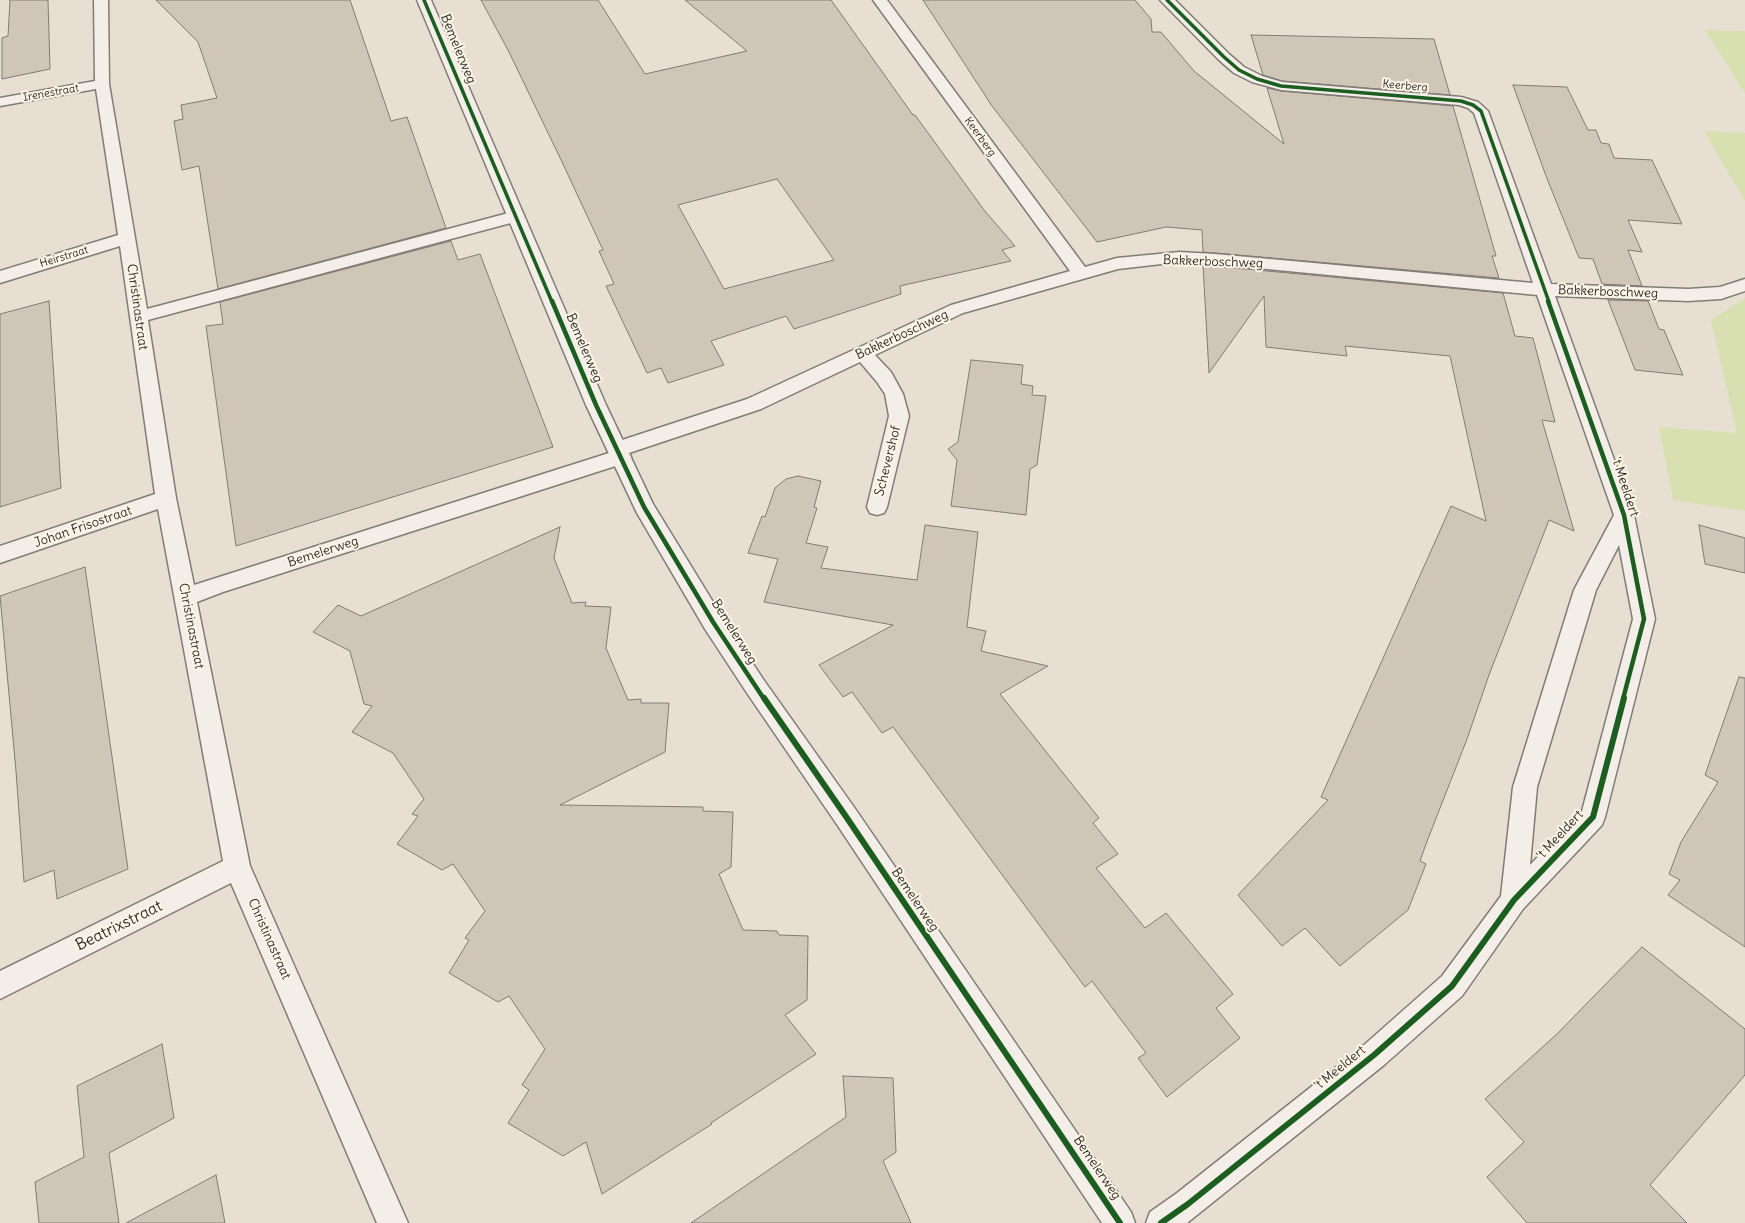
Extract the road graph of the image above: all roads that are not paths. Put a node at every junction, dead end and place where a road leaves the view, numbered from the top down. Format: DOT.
graph roads {
  1 [pos="101,0"];
  2 [pos="424,0"];
  3 [pos="880,0"];
  4 [pos="1167,0"];
  5 [pos="102,84"];
  6 [pos="0,102"];
  7 [pos="516,216"];
  8 [pos="127,238"];
  9 [pos="1081,274"];
  10 [pos="0,276"];
  11 [pos="1745,285"];
  12 [pos="1545,290"];
  13 [pos="139,317"];
  14 [pos="863,354"];
  15 [pos="619,453"];
  16 [pos="166,498"];
  17 [pos="877,507"];
  18 [pos="1624,515"];
  19 [pos="0,555"];
  20 [pos="186,597"];
  21 [pos="237,867"];
  22 [pos="1514,900"];
  23 [pos="0,985"];
  24 [pos="393,1223"];
  25 [pos="1120,1223"];
  26 [pos="1161,1223"];
  1 -- 5 [label="street, Christinastraat"];
  2 -- 7 [label="street, Bemelerweg"];
  3 -- 9 [label="street, Keerberg"];
  4 -- 12 [label="street, Keerberg"];
  5 -- 6 [label="street, Irenestraat"];
  5 -- 8 [label="street, Christinastraat"];
  7 -- 13 [label="street"];
  7 -- 15 [label="street, Bemelerweg"];
  8 -- 10 [label="street, Heirstraat"];
  8 -- 13 [label="street, Christinastraat"];
  9 -- 12 [label="street, Bakkerboschweg"];
  9 -- 14 [label="street, Bakkerboschweg"];
  11 -- 12 [label="street, Bakkerboschweg"];
  12 -- 18 [label="street, 't Meeldert"];
  13 -- 16 [label="street, Christinastraat"];
  14 -- 15 [label="street, Bakkerboschweg"];
  14 -- 17 [label="street, Schevershof"];
  15 -- 20 [label="street, Bemelerweg"];
  15 -- 25 [label="street, Bemelerweg"];
  16 -- 19 [label="street, Johan Frisostraat"];
  16 -- 20 [label="street, Christinastraat"];
  18 -- 22 [label="street, 't Meeldert"];
  18 -- 22 [label="street, 't Meeldert"];
  20 -- 21 [label="street, Christinastraat"];
  21 -- 23 [label="street, Beatrixstraat"];
  21 -- 24 [label="street, Christinastraat"];
  22 -- 26 [label="street, 't Meeldert"];
}
